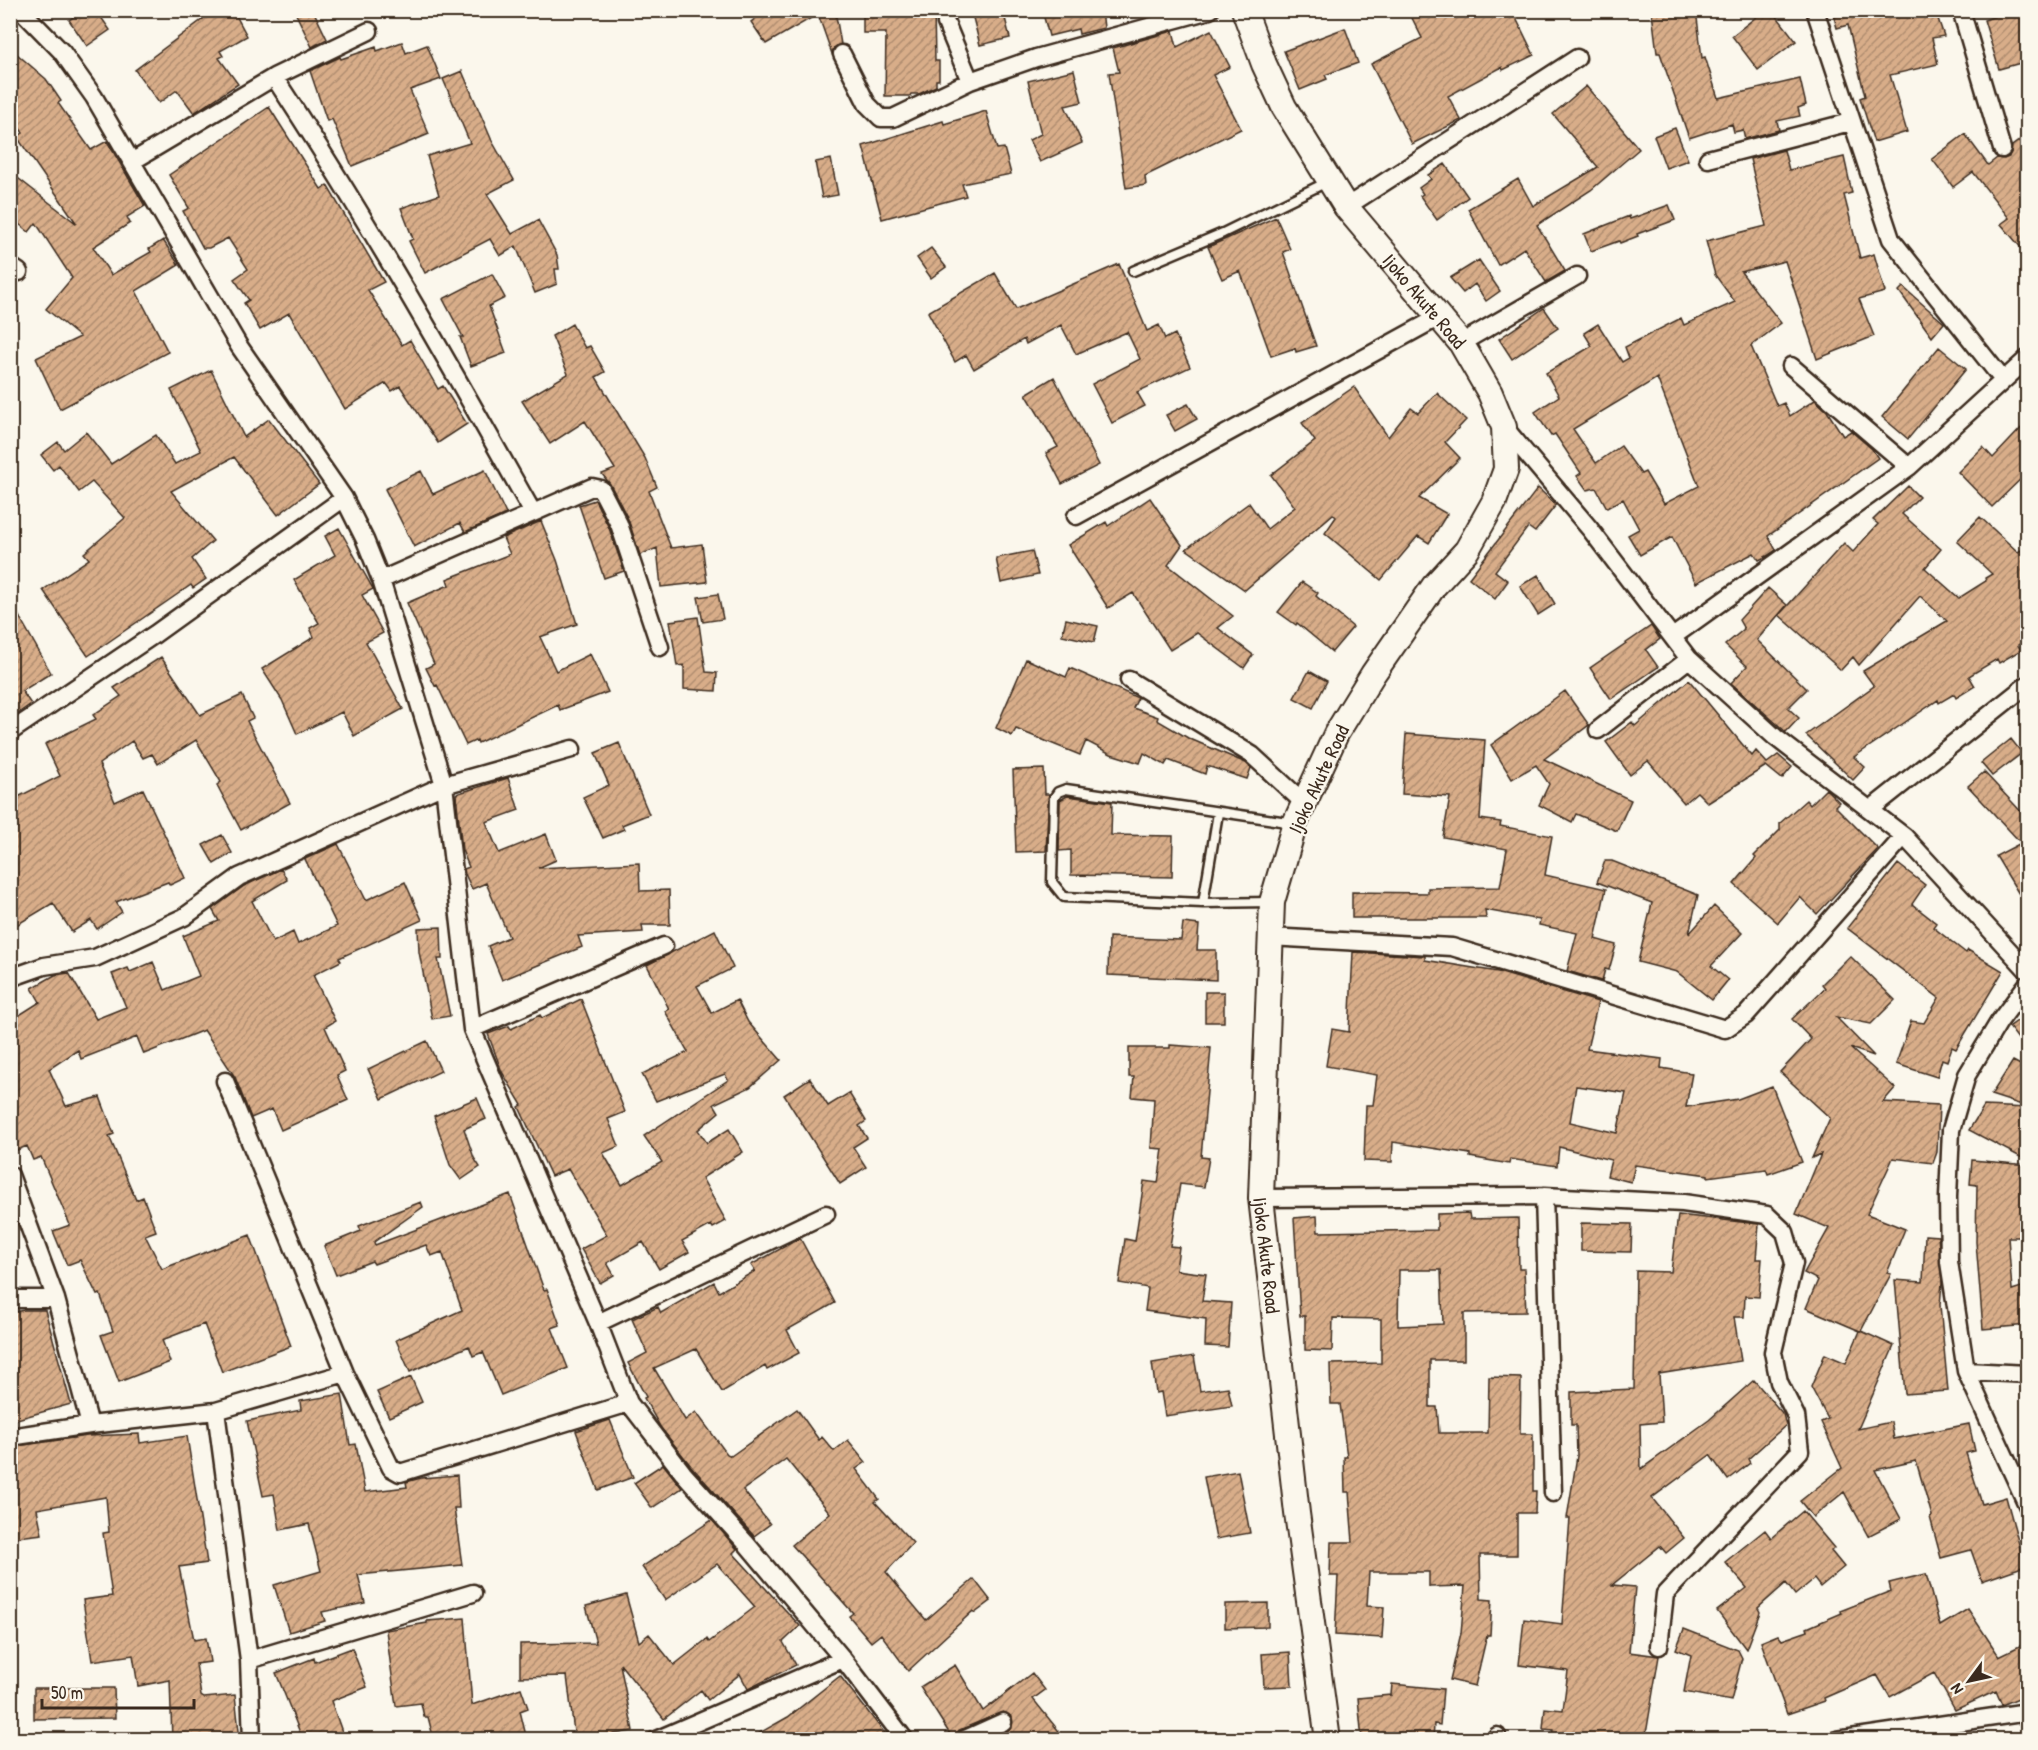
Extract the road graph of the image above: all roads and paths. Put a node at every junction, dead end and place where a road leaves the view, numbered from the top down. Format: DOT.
graph roads {
  1 [pos="21,10"];
  2 [pos="1210,10"];
  3 [pos="1244,10"];
  4 [pos="1815,10"];
  5 [pos="1961,10"];
  6 [pos="946,23"];
  7 [pos="369,31"];
  8 [pos="842,54"];
  9 [pos="1577,58"];
  10 [pos="274,77"];
  11 [pos="970,81"];
  12 [pos="1850,122"];
  13 [pos="2002,150"];
  14 [pos="1708,159"];
  15 [pos="133,160"];
  16 [pos="1329,180"];
  17 [pos="1346,207"];
  18 [pos="1134,271"];
  19 [pos="1577,276"];
  20 [pos="1439,317"];
  21 [pos="1461,343"];
  22 [pos="2028,358"];
  23 [pos="1791,366"];
  24 [pos="2003,380"];
  25 [pos="1504,427"];
  26 [pos="1909,467"];
  27 [pos="344,498"];
  28 [pos="533,513"];
  29 [pos="1076,516"];
  30 [pos="381,580"];
  31 [pos="1674,636"];
  32 [pos="660,647"];
  33 [pos="1689,659"];
  34 [pos="1129,680"];
  35 [pos="2028,684"];
  36 [pos="1598,730"];
  37 [pos="10,732"];
  38 [pos="572,749"];
  39 [pos="444,785"];
  40 [pos="1871,809"];
  41 [pos="1299,812"];
  42 [pos="1218,813"];
  43 [pos="1904,836"];
  44 [pos="1272,902"];
  45 [pos="1203,903"];
  46 [pos="1269,937"];
  47 [pos="664,946"];
  48 [pos="2028,971"];
  49 [pos="11,976"];
  50 [pos="2028,983"];
  51 [pos="472,1029"];
  52 [pos="225,1081"];
  53 [pos="10,1175"];
  54 [pos="1544,1196"];
  55 [pos="1261,1198"];
  56 [pos="826,1214"];
  57 [pos="10,1299"];
  58 [pos="56,1299"];
  59 [pos="598,1323"];
  60 [pos="1966,1371"];
  61 [pos="345,1373"];
  62 [pos="2028,1374"];
  63 [pos="629,1403"];
  64 [pos="216,1411"];
  65 [pos="90,1425"];
  66 [pos="10,1437"];
  67 [pos="1553,1493"];
  68 [pos="2028,1507"];
  69 [pos="472,1593"];
  70 [pos="1659,1646"];
  71 [pos="843,1659"];
  72 [pos="249,1660"];
  73 [pos="2028,1712"];
  74 [pos="1003,1722"];
  75 [pos="252,1740"];
  76 [pos="656,1740"];
  77 [pos="905,1740"];
  78 [pos="963,1740"];
  79 [pos="1328,1740"];
  80 [pos="1837,1740"];
  1 -- 15 [label="street"];
  2 -- 11 [label="street"];
  3 -- 16 [label="main road, Ijoko Akute Road"];
  4 -- 12 [label="street"];
  5 -- 13 [label="street"];
  6 -- 11 [label="street"];
  7 -- 10 [label="street"];
  8 -- 11 [label="street"];
  9 -- 17 [label="street"];
  10 -- 15 [label="street"];
  10 -- 28 [label="street"];
  12 -- 14 [label="street"];
  12 -- 24 [label="street"];
  15 -- 27 [label="street"];
  16 -- 17 [label="main road, Ijoko Akute Road"];
  16 -- 18 [label="lane"];
  17 -- 20 [label="main road, Ijoko Akute Road"];
  19 -- 21 [label="street"];
  20 -- 21 [label="main road, Ijoko Akute Road"];
  20 -- 29 [label="street"];
  21 -- 25 [label="main road, Ijoko Akute Road"];
  22 -- 24 [label="street"];
  23 -- 26 [label="street"];
  24 -- 26 [label="street"];
  25 -- 31 [label="street"];
  25 -- 41 [label="main road, Ijoko Akute Road"];
  26 -- 31 [label="street"];
  27 -- 30 [label="street"];
  27 -- 37 [label="street"];
  28 -- 30 [label="street"];
  28 -- 32 [label="street"];
  30 -- 39 [label="street"];
  31 -- 33 [label="street"];
  33 -- 36 [label="street"];
  33 -- 40 [label="street"];
  34 -- 41 [label="street"];
  35 -- 40 [label="street"];
  38 -- 39 [label="street"];
  39 -- 49 [label="street"];
  39 -- 51 [label="street"];
  40 -- 43 [label="street"];
  41 -- 42 [label="lane"];
  41 -- 44 [label="main road, Ijoko Akute Road"];
  42 -- 45 [label="lane"];
  42 -- 45 [label="lane"];
  43 -- 46 [label="street"];
  43 -- 48 [label="street"];
  44 -- 45 [label="lane"];
  44 -- 46 [label="main road, Ijoko Akute Road"];
  46 -- 55 [label="main road, Ijoko Akute Road"];
  47 -- 51 [label="street"];
  50 -- 60 [label="street"];
  51 -- 59 [label="street"];
  52 -- 61 [label="street"];
  53 -- 58 [label="street"];
  54 -- 55 [label="street"];
  54 -- 67 [label="street"];
  54 -- 70 [label="street"];
  55 -- 79 [label="main road, Ijoko Akute Road"];
  56 -- 59 [label="street"];
  57 -- 58 [label="street"];
  58 -- 65 [label="street"];
  59 -- 63 [label="street"];
  60 -- 62 [label="street"];
  60 -- 68 [label="street"];
  61 -- 63 [label="street"];
  61 -- 64 [label="street"];
  63 -- 71 [label="street"];
  64 -- 65 [label="street"];
  64 -- 72 [label="street"];
  65 -- 66 [label="street"];
  69 -- 72 [label="street"];
  71 -- 76 [label="street"];
  71 -- 77 [label="street"];
  72 -- 75 [label="street"];
  73 -- 80 [label="street"];
  74 -- 78 [label="street"];
}
